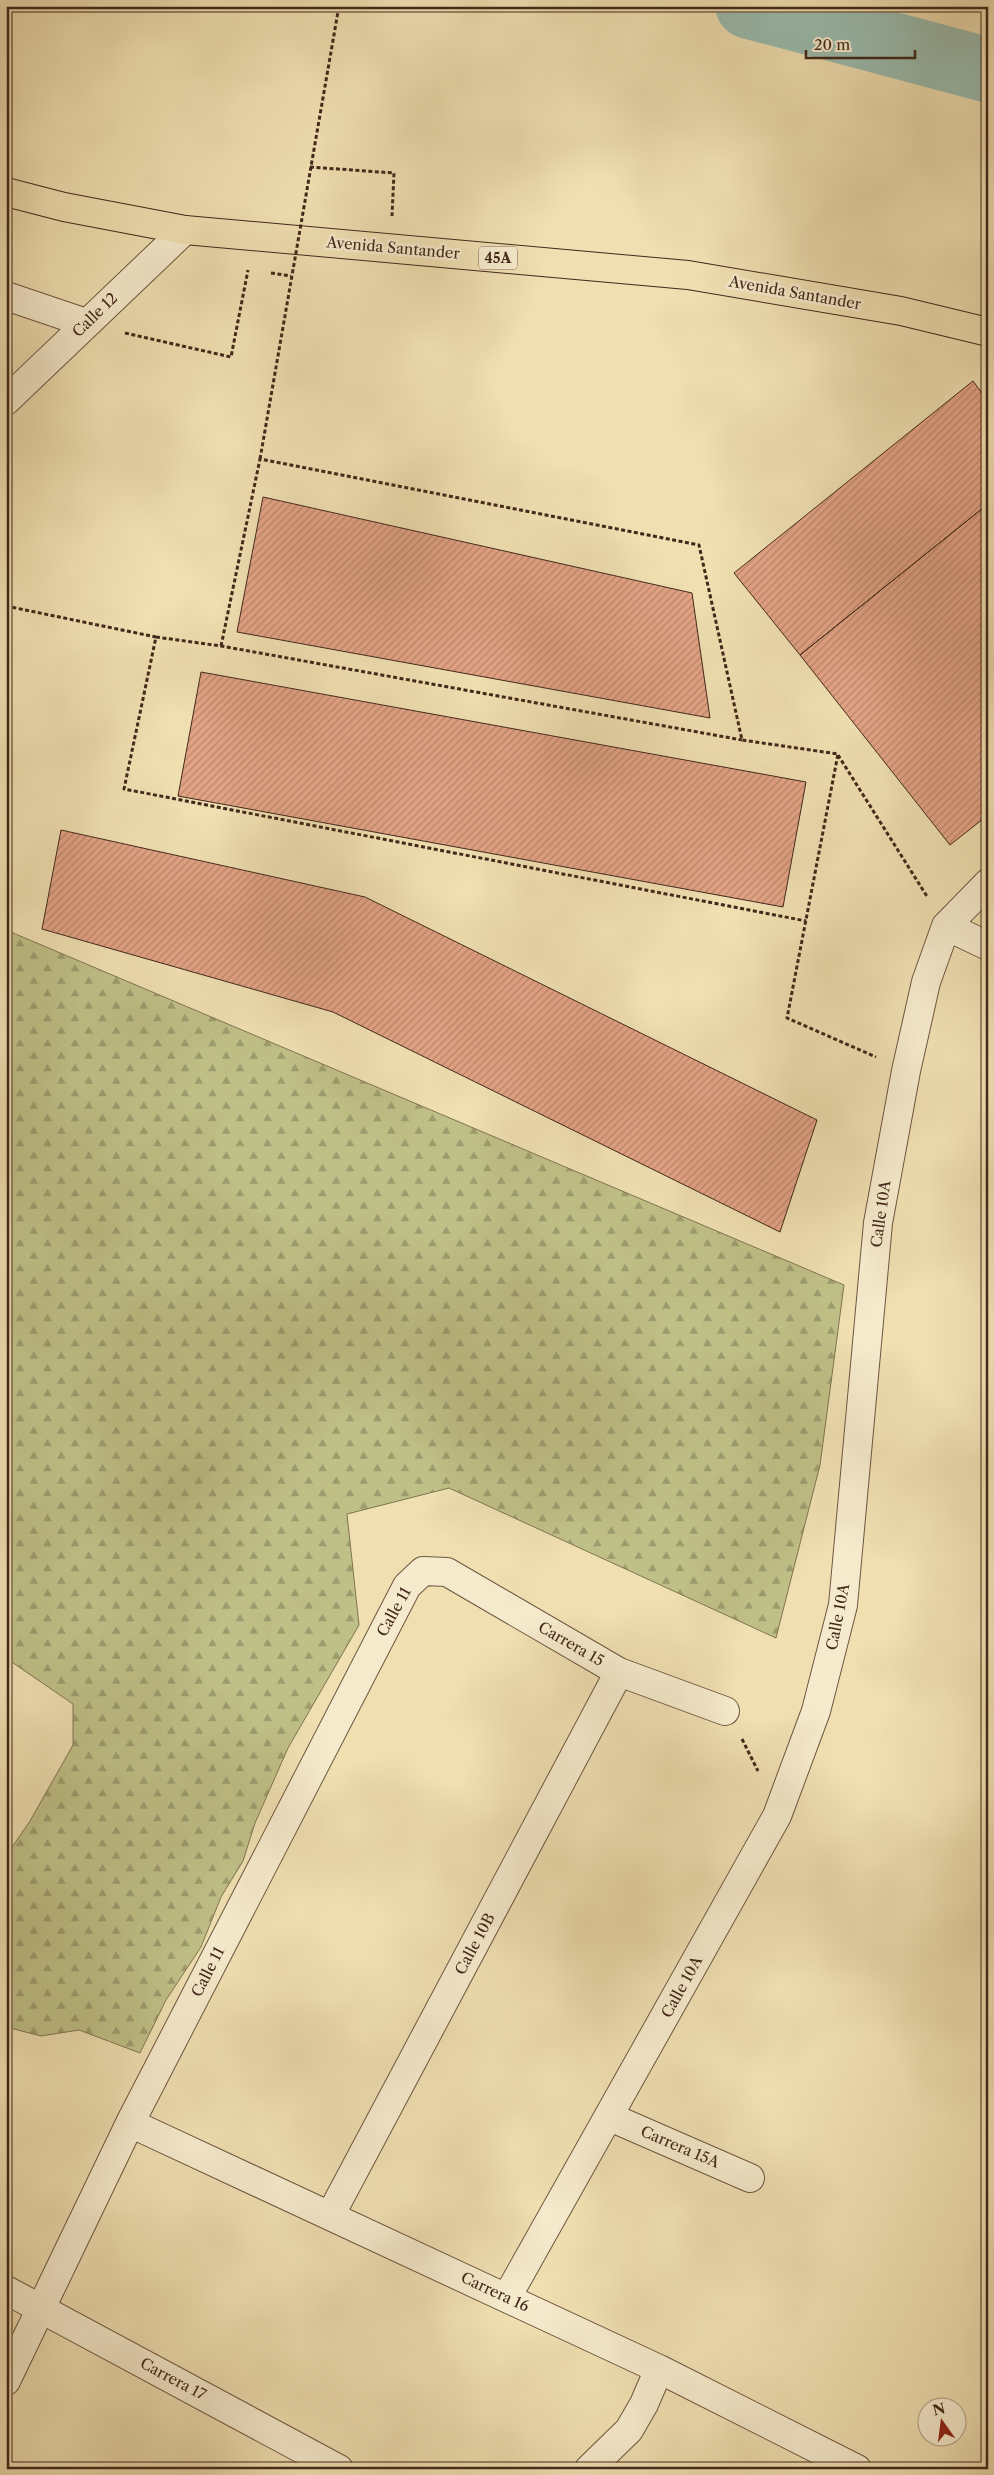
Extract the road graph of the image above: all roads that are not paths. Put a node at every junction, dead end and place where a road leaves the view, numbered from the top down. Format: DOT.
graph roads {
  1 [pos="6,192"];
  2 [pos="185,230"];
  3 [pos="6,296"];
  4 [pos="86,323"];
  5 [pos="988,332"];
  6 [pos="6,401"];
  7 [pos="988,883"];
  8 [pos="946,926"];
  9 [pos="988,946"];
  10 [pos="423,1571"];
  11 [pos="619,1672"];
  12 [pos="725,1711"];
  13 [pos="610,2117"];
  14 [pos="130,2123"];
  15 [pos="750,2178"];
  16 [pos="330,2216"];
  17 [pos="6,2290"];
  18 [pos="506,2297"];
  19 [pos="41,2308"];
  20 [pos="659,2369"];
  21 [pos="6,2381"];
  22 [pos="339,2469"];
  23 [pos="590,2469"];
  24 [pos="857,2469"];
  1 -- 2 [label="highway, Avenida Santander / 45A"];
  2 -- 4 [label="street, Calle 12"];
  2 -- 5 [label="highway, Avenida Santander / 45A"];
  3 -- 4 [label="street"];
  4 -- 6 [label="street, Calle 12"];
  7 -- 8 [label="street, Calle 10A"];
  8 -- 9 [label="street"];
  8 -- 13 [label="street, Calle 10A"];
  10 -- 11 [label="street, Carrera 15"];
  10 -- 14 [label="street, Calle 11"];
  11 -- 12 [label="street, Carrera 15"];
  11 -- 16 [label="street, Calle 10B"];
  13 -- 15 [label="street, Carrera 15A"];
  13 -- 18 [label="street, Calle 10A"];
  14 -- 16 [label="street, Carrera 16"];
  14 -- 19 [label="street, Calle 11"];
  16 -- 18 [label="street, Carrera 16"];
  17 -- 19 [label="street, Carrera 17"];
  18 -- 20 [label="street, Carrera 16"];
  19 -- 21 [label="street, Calle 11"];
  19 -- 22 [label="street, Carrera 17"];
  20 -- 23 [label="street"];
  20 -- 24 [label="street, Carrera 16"];
}
